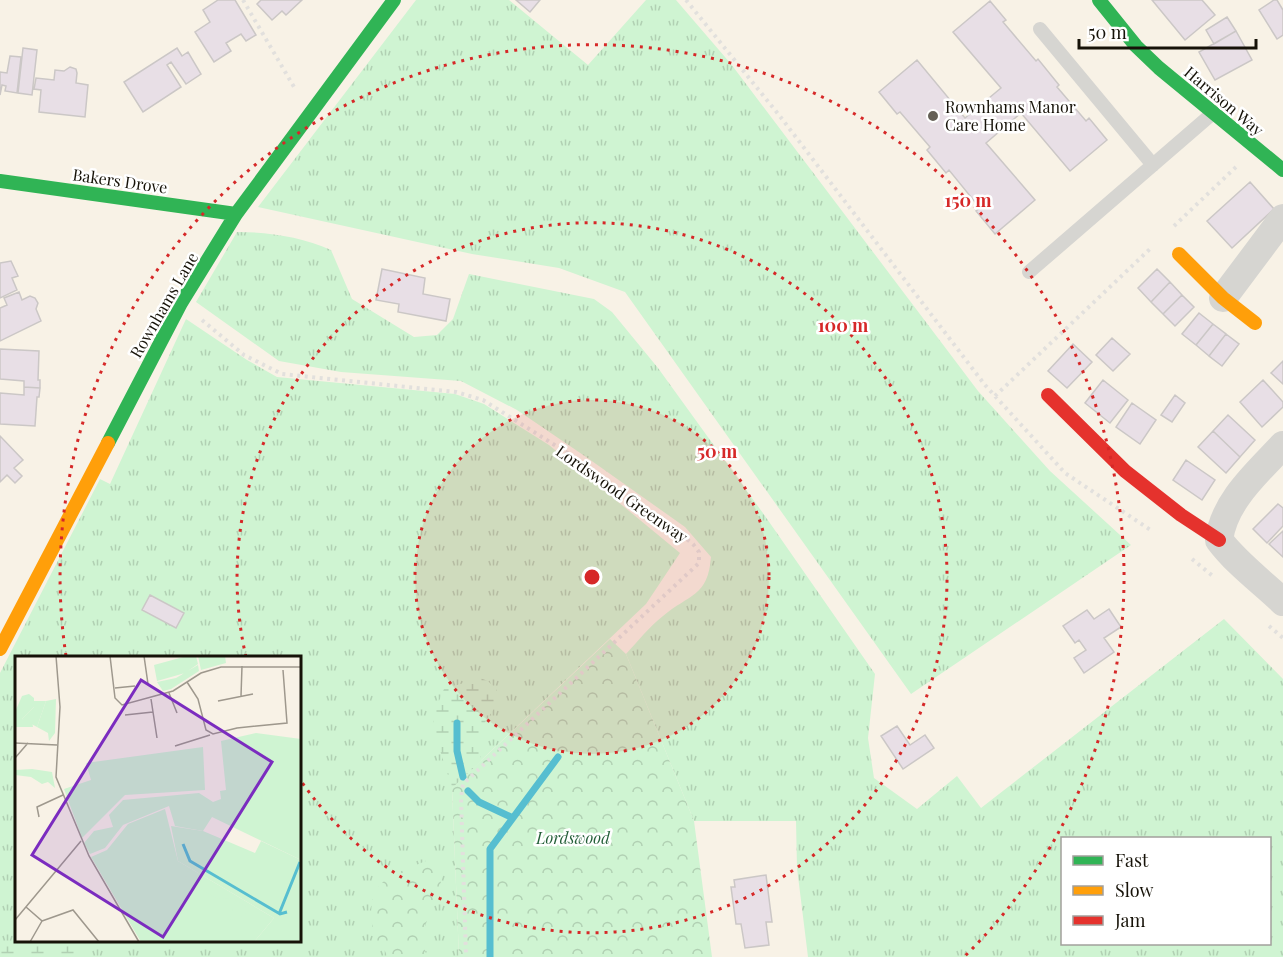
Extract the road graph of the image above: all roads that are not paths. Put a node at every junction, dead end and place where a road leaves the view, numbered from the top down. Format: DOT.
graph roads {
  1 [pos="394,0"];
  2 [pos="1099,0"];
  3 [pos="1040,29"];
  4 [pos="1213,113"];
  5 [pos="1153,165"];
  6 [pos="1283,170"];
  7 [pos="0,182"];
  8 [pos="236,214"];
  9 [pos="1283,218"];
  10 [pos="1179,254"];
  11 [pos="1029,272"];
  12 [pos="1223,298"];
  13 [pos="1255,323"];
  14 [pos="1048,395"];
  15 [pos="1283,445"];
  16 [pos="1219,540"];
  17 [pos="1275,612"];
  18 [pos="0,649"];
  1 -- 8 [label="street, Rownhams Lane"];
  2 -- 4 [label="street, Harrison Way"];
  3 -- 5 [label="lane"];
  4 -- 5 [label="lane"];
  4 -- 6 [label="street, Harrison Way"];
  5 -- 11 [label="lane"];
  7 -- 8 [label="street, Bakers Drove"];
  8 -- 18 [label="street, Rownhams Lane"];
  9 -- 12 [label="street"];
  10 -- 12 [label="street"];
  12 -- 13 [label="street"];
  14 -- 16 [label="street"];
  15 -- 16 [label="street"];
  16 -- 17 [label="street"];
}
